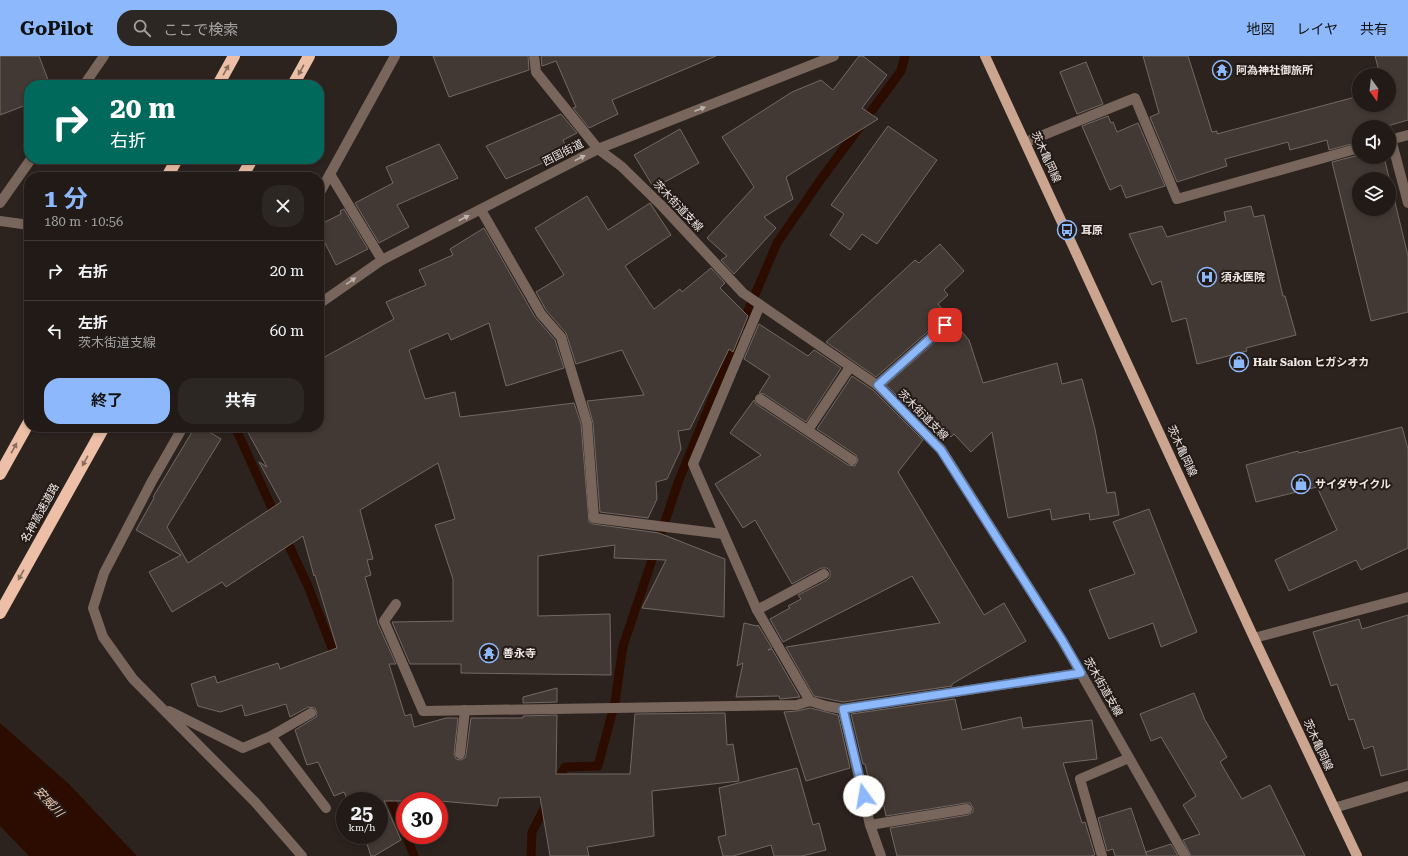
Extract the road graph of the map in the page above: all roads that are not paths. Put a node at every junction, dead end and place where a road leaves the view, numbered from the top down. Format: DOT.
graph roads {
  1 [pos="104,56"];
  2 [pos="234,56"];
  3 [pos="309,56"];
  4 [pos="394,56"];
  5 [pos="534,56"];
  6 [pos="834,56"];
  7 [pos="985,56"];
  8 [pos="87,80"];
  9 [pos="221,80"];
  10 [pos="296,80"];
  11 [pos="1408,135"];
  12 [pos="1396,138"];
  13 [pos="1026,142"];
  14 [pos="598,149"];
  15 [pos="1352,150"];
  16 [pos="1396,161"];
  17 [pos="27,164"];
  18 [pos="330,174"];
  19 [pos="324,185"];
  20 [pos="0,203"];
  21 [pos="1408,203"];
  22 [pos="481,210"];
  23 [pos="0,221"];
  24 [pos="24,224"];
  25 [pos="382,260"];
  26 [pos="324,301"];
  27 [pos="760,305"];
  28 [pos="945,325"];
  29 [pos="850,367"];
  30 [pos="878,385"];
  31 [pos="760,399"];
  32 [pos="808,430"];
  33 [pos="24,431"];
  34 [pos="101,432"];
  35 [pos="180,432"];
  36 [pos="852,460"];
  37 [pos="0,474"];
  38 [pos="723,534"];
  39 [pos="824,574"];
  40 [pos="1408,596"];
  41 [pos="396,604"];
  42 [pos="757,610"];
  43 [pos="0,612"];
  44 [pos="1254,638"];
  45 [pos="1081,673"];
  46 [pos="810,700"];
  47 [pos="161,707"];
  48 [pos="843,709"];
  49 [pos="465,710"];
  50 [pos="311,713"];
  51 [pos="271,736"];
  52 [pos="460,754"];
  53 [pos="1130,758"];
  54 [pos="1408,786"];
  55 [pos="326,808"];
  56 [pos="1334,808"];
  57 [pos="967,809"];
  58 [pos="870,825"];
  59 [pos="302,856"];
  60 [pos="881,856"];
  61 [pos="1102,856"];
  62 [pos="1185,856"];
  63 [pos="1357,856"];
  1 -- 8 [label="street"];
  9 -- 2 [label="highway, one-way"];
  3 -- 10 [label="highway, one-way"];
  4 -- 18 [label="street"];
  5 -- 14 [label="street, 茨木街道支線"];
  14 -- 6 [label="street, 西国街道, one-way"];
  7 -- 13 [label="main road, 茨木亀岡線"];
  11 -- 12 [label="street"];
  13 -- 15 [label="street"];
  13 -- 44 [label="main road, 茨木亀岡線"];
  22 -- 14 [label="street, 西国街道, one-way"];
  14 -- 27 [label="street, 茨木街道支線"];
  16 -- 21 [label="street"];
  17 -- 20 [label="street"];
  18 -- 19 [label="street"];
  18 -- 25 [label="street"];
  25 -- 22 [label="street, 西国街道, one-way"];
  22 -- 38 [label="street"];
  23 -- 24 [label="street"];
  26 -- 25 [label="street, 西国街道, one-way"];
  27 -- 29 [label="street, 茨木街道支線"];
  27 -- 38 [label="street"];
  28 -- 30 [label="street"];
  29 -- 30 [label="street, 茨木街道支線"];
  29 -- 32 [label="street"];
  30 -- 45 [label="street, 茨木街道支線"];
  31 -- 32 [label="street"];
  32 -- 36 [label="street"];
  37 -- 33 [label="highway, one-way"];
  34 -- 43 [label="highway, 名神高速道路, one-way"];
  35 -- 47 [label="street"];
  38 -- 42 [label="street"];
  39 -- 42 [label="street"];
  40 -- 44 [label="street"];
  41 -- 49 [label="street"];
  42 -- 46 [label="street"];
  44 -- 56 [label="main road, 茨木亀岡線"];
  45 -- 48 [label="street"];
  45 -- 53 [label="street, 茨木街道支線"];
  46 -- 48 [label="street"];
  46 -- 49 [label="street"];
  47 -- 51 [label="street"];
  47 -- 59 [label="street"];
  48 -- 58 [label="street"];
  49 -- 52 [label="street"];
  50 -- 51 [label="street"];
  51 -- 55 [label="street"];
  53 -- 61 [label="street"];
  53 -- 62 [label="street, 茨木街道支線"];
  54 -- 56 [label="street"];
  56 -- 63 [label="main road, 茨木亀岡線"];
  57 -- 58 [label="street"];
  58 -- 60 [label="street"];
}
